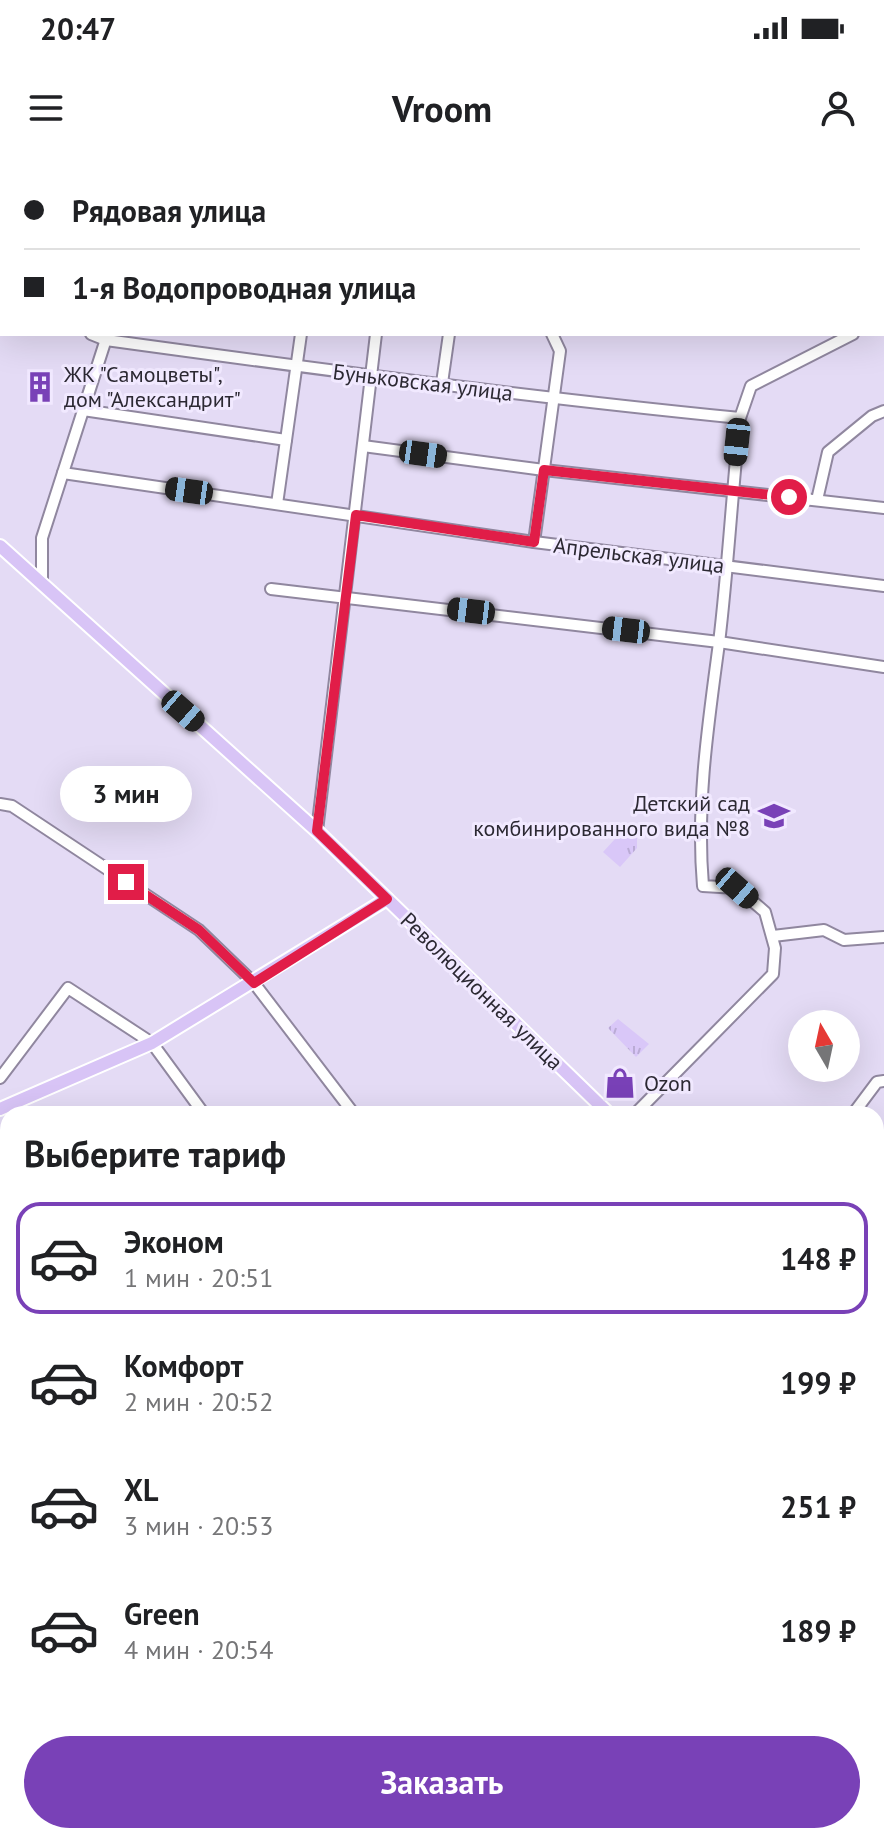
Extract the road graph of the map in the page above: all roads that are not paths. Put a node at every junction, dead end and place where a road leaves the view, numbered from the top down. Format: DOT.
graph roads {
  1 [pos="301,336"];
  2 [pos="376,336"];
  3 [pos="449,336"];
  4 [pos="553,336"];
  5 [pos="849,336"];
  6 [pos="107,337"];
  7 [pos="296,366"];
  8 [pos="371,373"];
  9 [pos="442,383"];
  10 [pos="555,400"];
  11 [pos="83,410"];
  12 [pos="884,411"];
  13 [pos="740,418"];
  14 [pos="286,440"];
  15 [pos="363,446"];
  16 [pos="544,470"];
  17 [pos="63,473"];
  18 [pos="732,492"];
  19 [pos="817,500"];
  20 [pos="277,504"];
  21 [pos="884,508"];
  22 [pos="356,515"];
  23 [pos="534,542"];
  24 [pos="0,546"];
  25 [pos="727,565"];
  26 [pos="42,584"];
  27 [pos="884,586"];
  28 [pos="271,589"];
  29 [pos="347,596"];
  30 [pos="719,642"];
  31 [pos="884,667"];
  32 [pos="0,804"];
  33 [pos="317,831"];
  34 [pos="387,899"];
  35 [pos="773,936"];
  36 [pos="884,937"];
  37 [pos="254,983"];
  38 [pos="152,1043"];
  39 [pos="0,1078"];
  40 [pos="884,1081"];
  41 [pos="7,1106"];
  42 [pos="198,1106"];
  43 [pos="348,1106"];
  44 [pos="601,1106"];
  45 [pos="643,1106"];
  46 [pos="859,1106"];
  1 -- 7 [label="street"];
  2 -- 8 [label="street"];
  3 -- 9 [label="street"];
  4 -- 10 [label="street"];
  5 -- 13 [label="street"];
  6 -- 7 [label="street, Буньковская улица"];
  6 -- 11 [label="street"];
  7 -- 8 [label="street, Буньковская улица"];
  7 -- 14 [label="street"];
  8 -- 9 [label="street, Буньковская улица"];
  8 -- 15 [label="street"];
  9 -- 10 [label="street, Буньковская улица"];
  10 -- 13 [label="street, Буньковская улица"];
  10 -- 16 [label="street"];
  11 -- 14 [label="street"];
  11 -- 17 [label="street"];
  12 -- 19 [label="street"];
  13 -- 18 [label="street"];
  14 -- 20 [label="street"];
  15 -- 16 [label="street"];
  15 -- 22 [label="street"];
  16 -- 18 [label="street"];
  16 -- 23 [label="street"];
  17 -- 20 [label="street, Апрельская улица"];
  17 -- 26 [label="street"];
  18 -- 19 [label="street"];
  18 -- 25 [label="street"];
  19 -- 21 [label="street"];
  20 -- 22 [label="street, Апрельская улица"];
  22 -- 23 [label="street, Апрельская улица"];
  22 -- 29 [label="street"];
  23 -- 25 [label="street, Апрельская улица"];
  24 -- 26 [label="main road, Революционная улица"];
  25 -- 27 [label="street, Апрельская улица"];
  25 -- 30 [label="street"];
  26 -- 33 [label="main road, Революционная улица"];
  28 -- 29 [label="street"];
  29 -- 30 [label="street"];
  29 -- 33 [label="street"];
  30 -- 31 [label="street"];
  30 -- 35 [label="street"];
  32 -- 37 [label="street"];
  33 -- 34 [label="main road, Революционная улица"];
  34 -- 37 [label="main road"];
  34 -- 44 [label="main road, Революционная улица"];
  35 -- 36 [label="street"];
  35 -- 45 [label="street"];
  37 -- 38 [label="main road"];
  37 -- 43 [label="street"];
  38 -- 39 [label="street"];
  38 -- 41 [label="main road"];
  38 -- 42 [label="street"];
  40 -- 46 [label="street"];
}
